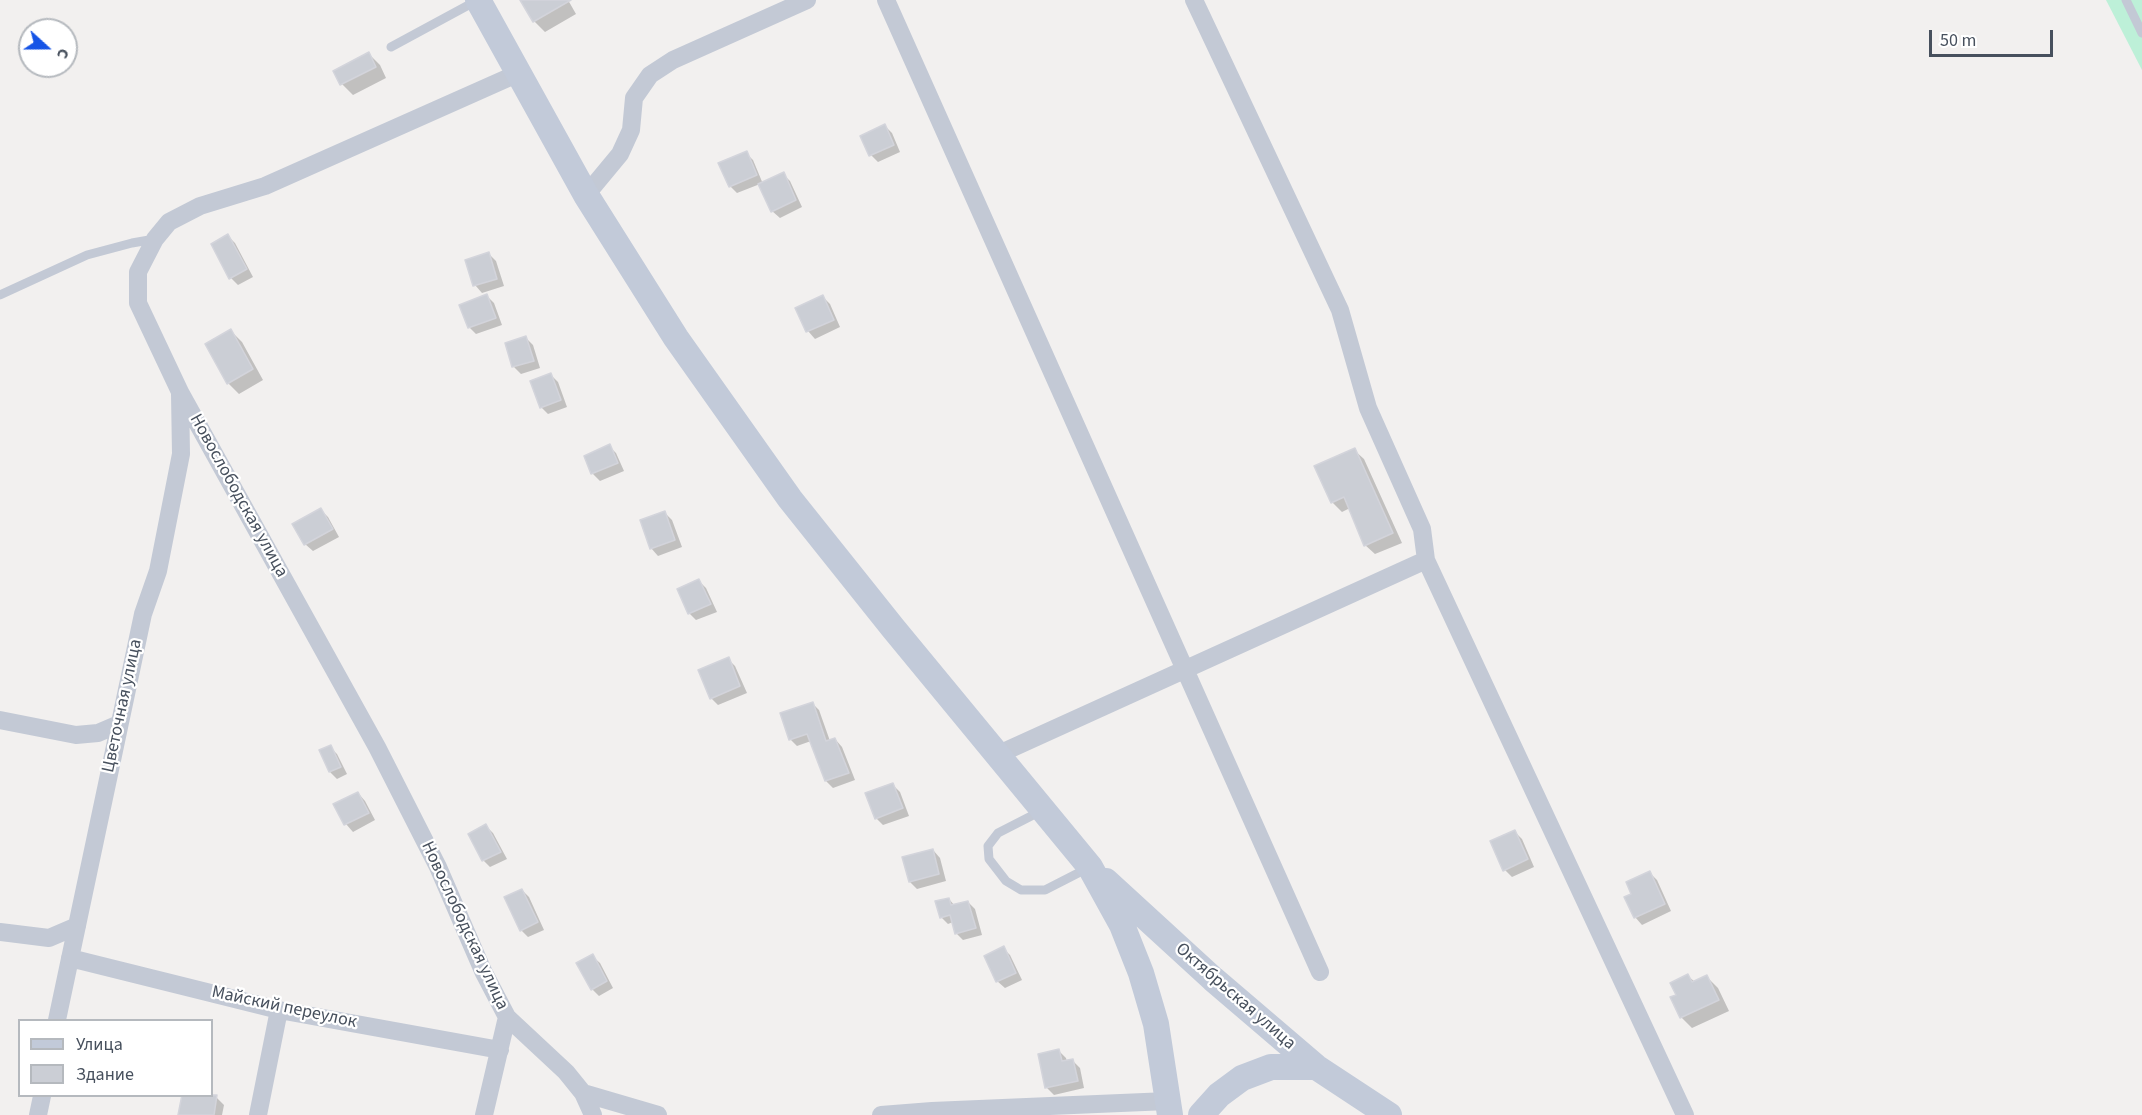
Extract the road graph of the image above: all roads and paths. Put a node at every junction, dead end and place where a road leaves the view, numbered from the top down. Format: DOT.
graph roads {
  1 [pos="478,0"];
  2 [pos="807,0"];
  3 [pos="885,0"];
  4 [pos="1194,0"];
  5 [pos="2126,0"];
  6 [pos="2142,33"];
  7 [pos="391,47"];
  8 [pos="519,73"];
  9 [pos="586,195"];
  10 [pos="155,240"];
  11 [pos="0,295"];
  12 [pos="180,392"];
  13 [pos="1426,560"];
  14 [pos="1184,669"];
  15 [pos="0,720"];
  16 [pos="119,724"];
  17 [pos="999,754"];
  18 [pos="1043,810"];
  19 [pos="1090,867"];
  20 [pos="77,926"];
  21 [pos="0,932"];
  22 [pos="70,958"];
  23 [pos="1320,972"];
  24 [pos="279,1010"];
  25 [pos="507,1017"];
  26 [pos="57,1019"];
  27 [pos="500,1050"];
  28 [pos="1316,1067"];
  29 [pos="583,1093"];
  30 [pos="42,1097"];
  31 [pos="1169,1108"];
  32 [pos="38,1115"];
  33 [pos="258,1115"];
  34 [pos="484,1115"];
  35 [pos="593,1115"];
  36 [pos="658,1115"];
  37 [pos="881,1115"];
  38 [pos="1201,1115"];
  39 [pos="1389,1115"];
  40 [pos="1685,1115"];
  1 -- 7 [label="lane"];
  1 -- 8 [label="street"];
  2 -- 9 [label="street"];
  3 -- 14 [label="street"];
  4 -- 13 [label="street"];
  5 -- 6 [label="lane"];
  8 -- 9 [label="street"];
  8 -- 10 [label="street, Новослободская улица"];
  9 -- 17 [label="street"];
  10 -- 11 [label="lane"];
  10 -- 12 [label="street, Новослободская улица"];
  12 -- 16 [label="street, Цветочная улица"];
  12 -- 25 [label="street, Новослободская улица"];
  13 -- 14 [label="street"];
  13 -- 40 [label="street"];
  14 -- 17 [label="street"];
  14 -- 23 [label="street"];
  15 -- 16 [label="street"];
  16 -- 20 [label="street, Цветочная улица"];
  17 -- 18 [label="street"];
  18 -- 19 [label="street"];
  18 -- 19 [label="lane"];
  19 -- 28 [label="street, Октябрьская улица"];
  19 -- 31 [label="street"];
  20 -- 21 [label="street"];
  20 -- 22 [label="street, Цветочная улица"];
  22 -- 24 [label="street, Майский переулок"];
  22 -- 26 [label="street, Цветочная улица"];
  24 -- 27 [label="street, Майский переулок"];
  24 -- 33 [label="street"];
  25 -- 27 [label="street, Новослободская улица"];
  25 -- 29 [label="street"];
  27 -- 34 [label="street, Новослободская улица"];
  28 -- 38 [label="street"];
  28 -- 39 [label="street, Октябрьская улица"];
  29 -- 35 [label="street"];
  29 -- 36 [label="street"];
  30 -- 32 [label="street"];
  31 -- 37 [label="street"];
}
